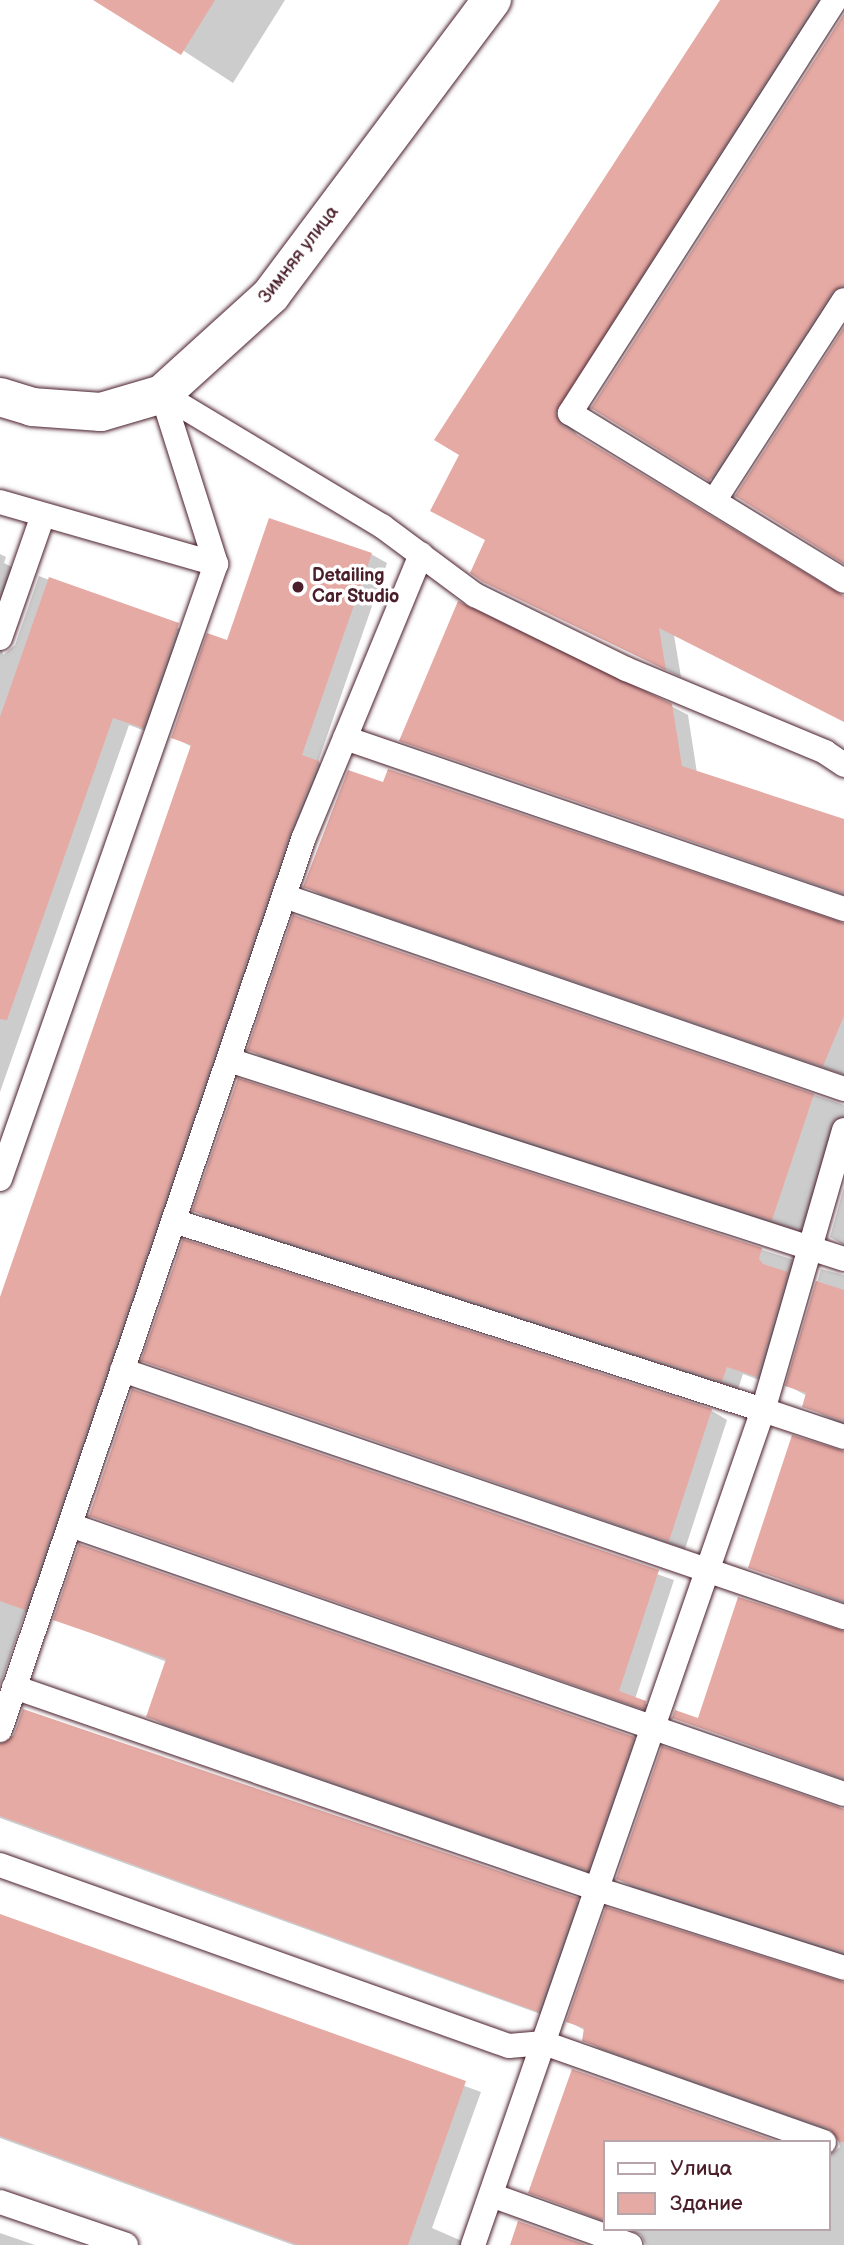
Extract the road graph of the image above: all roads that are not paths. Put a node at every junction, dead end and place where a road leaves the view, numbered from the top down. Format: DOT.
graph roads {
  1 [pos="492,0"];
  2 [pos="835,0"];
  3 [pos="844,300"];
  4 [pos="163,394"];
  5 [pos="0,397"];
  6 [pos="713,501"];
  7 [pos="0,502"];
  8 [pos="43,514"];
  9 [pos="421,554"];
  10 [pos="216,564"];
  11 [pos="844,582"];
  12 [pos="0,638"];
  13 [pos="345,738"];
  14 [pos="844,765"];
  15 [pos="284,897"];
  16 [pos="844,909"];
  17 [pos="229,1060"];
  18 [pos="844,1089"];
  19 [pos="844,1130"];
  20 [pos="0,1179"];
  21 [pos="174,1221"];
  22 [pos="810,1247"];
  23 [pos="844,1259"];
  24 [pos="122,1370"];
  25 [pos="763,1410"];
  26 [pos="844,1437"];
  27 [pos="70,1525"];
  28 [pos="707,1571"];
  29 [pos="844,1618"];
  30 [pos="15,1687"];
  31 [pos="0,1730"];
  32 [pos="652,1730"];
  33 [pos="844,1794"];
  34 [pos="0,1865"];
  35 [pos="597,1889"];
  36 [pos="844,1968"];
  37 [pos="544,2043"];
  38 [pos="818,2140"];
  39 [pos="491,2195"];
  40 [pos="0,2202"];
  41 [pos="126,2245"];
  42 [pos="474,2245"];
  43 [pos="630,2245"];
  1 -- 4 [label="street, Зимняя улица"];
  2 -- 6 [label="lane"];
  3 -- 6 [label="lane"];
  4 -- 5 [label="street, Зимняя улица"];
  4 -- 9 [label="lane"];
  4 -- 10 [label="lane"];
  6 -- 11 [label="lane"];
  7 -- 8 [label="lane"];
  8 -- 10 [label="lane"];
  8 -- 12 [label="lane"];
  9 -- 13 [label="lane"];
  9 -- 14 [label="lane"];
  10 -- 20 [label="lane"];
  13 -- 15 [label="lane"];
  13 -- 16 [label="lane"];
  15 -- 17 [label="lane"];
  15 -- 18 [label="lane"];
  17 -- 21 [label="lane"];
  17 -- 22 [label="lane"];
  19 -- 22 [label="lane"];
  21 -- 24 [label="lane"];
  21 -- 25 [label="lane"];
  22 -- 23 [label="lane"];
  22 -- 25 [label="lane"];
  24 -- 27 [label="lane"];
  24 -- 28 [label="lane"];
  25 -- 26 [label="lane"];
  25 -- 28 [label="lane"];
  27 -- 30 [label="lane"];
  27 -- 32 [label="lane"];
  28 -- 29 [label="lane"];
  28 -- 32 [label="lane"];
  30 -- 31 [label="lane"];
  30 -- 35 [label="lane"];
  32 -- 33 [label="lane"];
  32 -- 35 [label="lane"];
  34 -- 37 [label="lane"];
  35 -- 36 [label="lane"];
  35 -- 37 [label="lane"];
  37 -- 38 [label="lane"];
  37 -- 39 [label="lane"];
  39 -- 42 [label="lane"];
  39 -- 43 [label="lane"];
  40 -- 41 [label="lane"];
}
